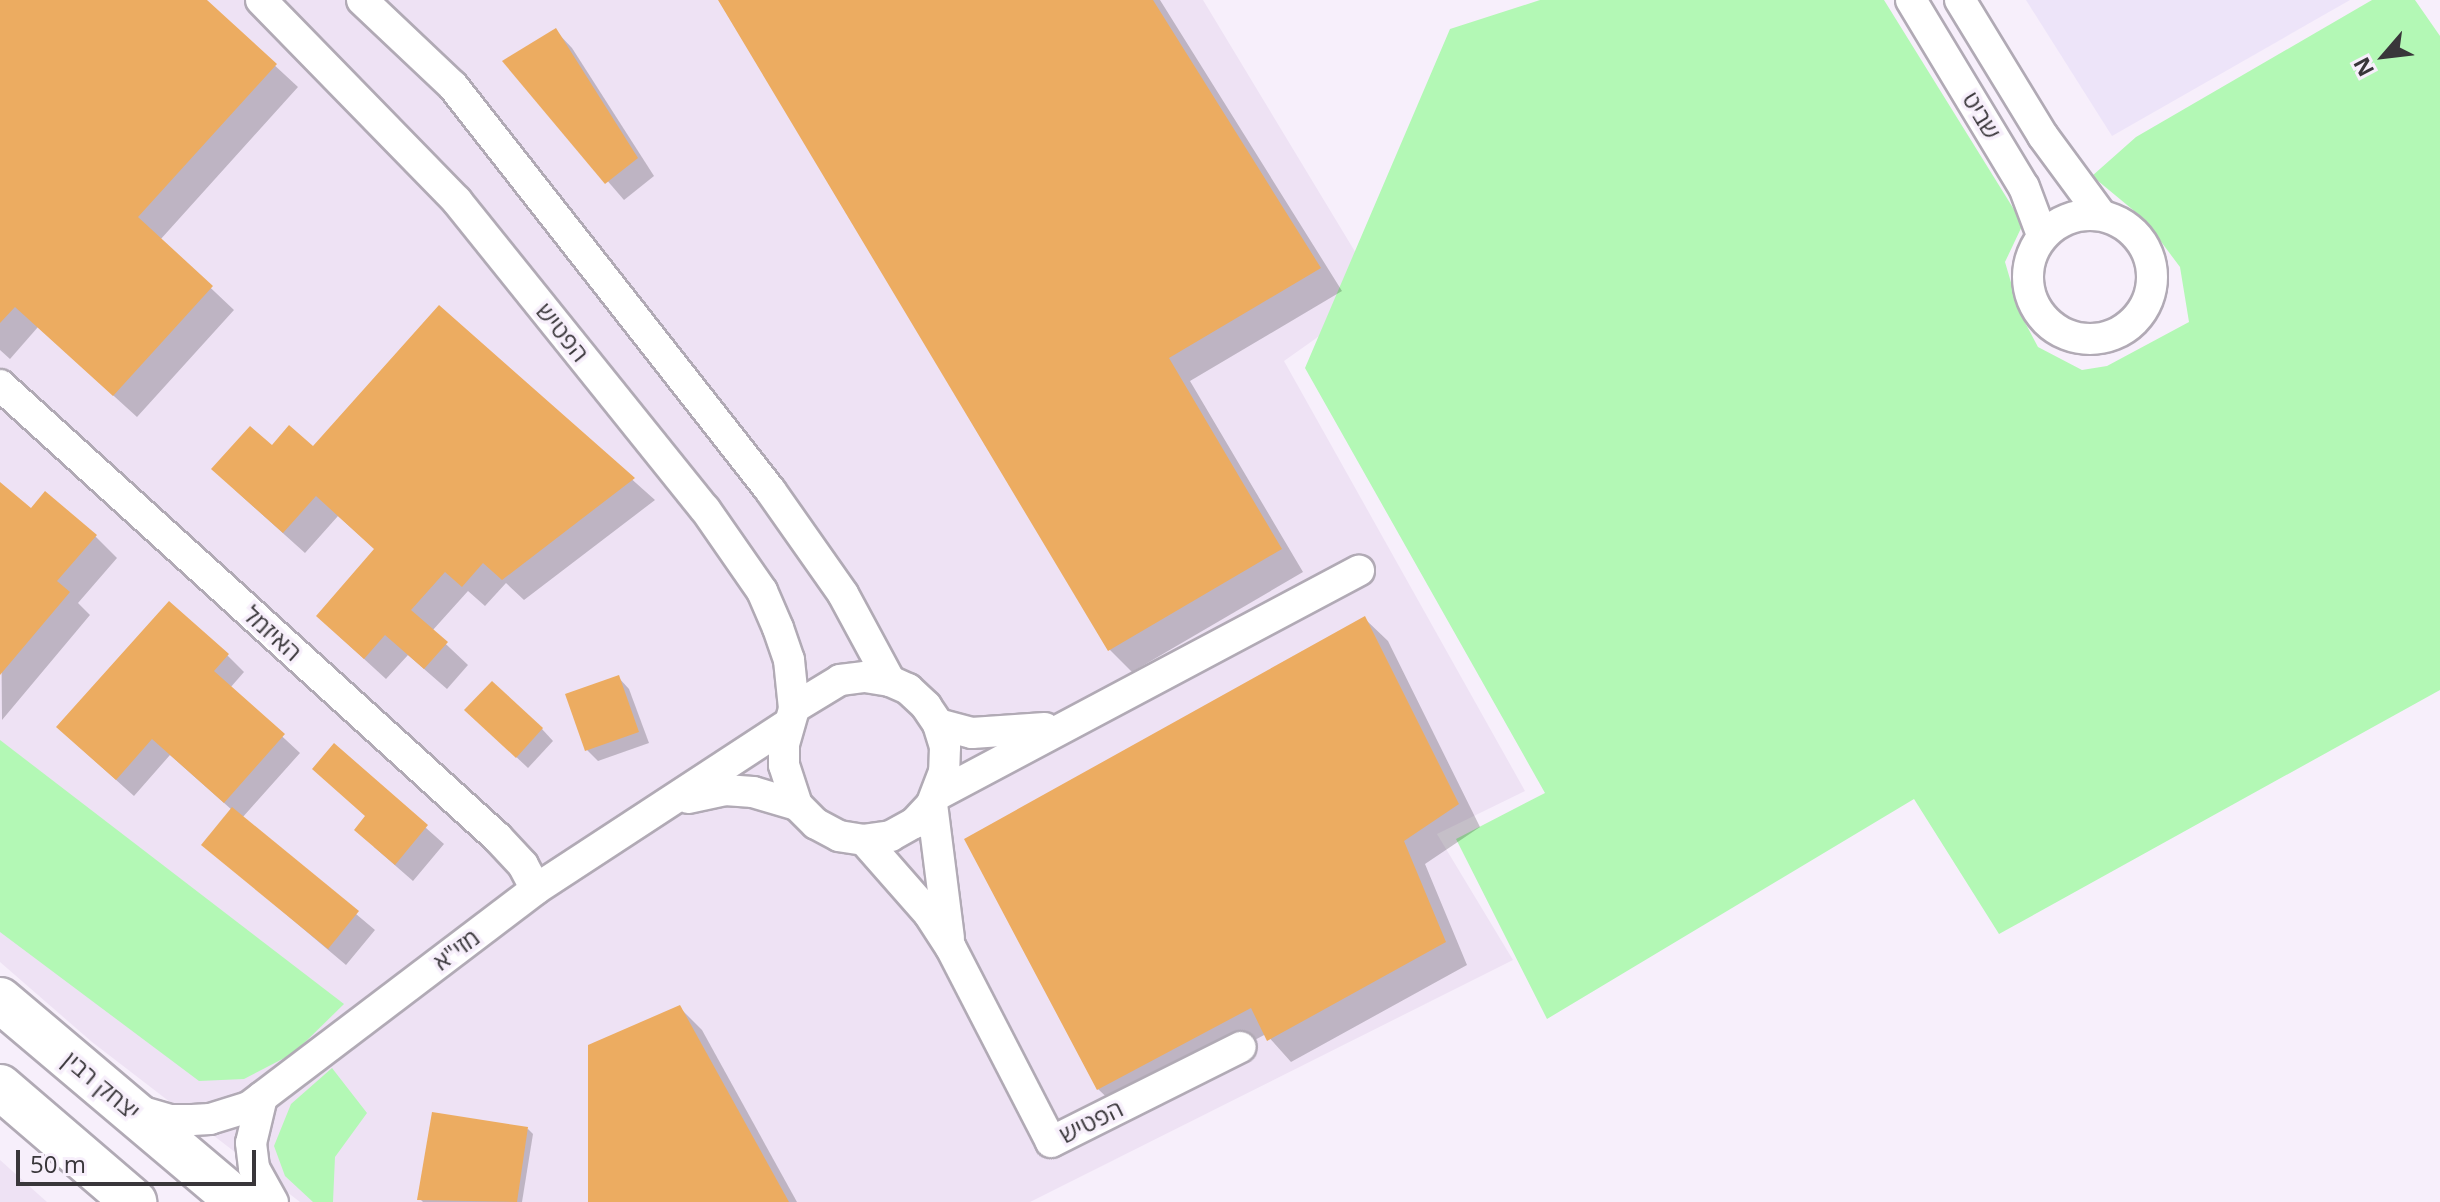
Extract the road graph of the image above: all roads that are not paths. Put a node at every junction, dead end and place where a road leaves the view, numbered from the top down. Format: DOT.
graph roads {
  1 [pos="261,0"];
  2 [pos="362,0"];
  3 [pos="1911,0"];
  4 [pos="1960,0"];
  5 [pos="2101,215"];
  6 [pos="2042,235"];
  7 [pos="0,385"];
  8 [pos="1359,571"];
  9 [pos="890,681"];
  10 [pos="791,716"];
  11 [pos="938,724"];
  12 [pos="1063,725"];
  13 [pos="934,799"];
  14 [pos="797,805"];
  15 [pos="657,812"];
  16 [pos="864,840"];
  17 [pos="536,889"];
  18 [pos="951,948"];
  19 [pos="0,1000"];
  20 [pos="1241,1047"];
  21 [pos="0,1087"];
  22 [pos="262,1097"];
  23 [pos="120,1100"];
  24 [pos="134,1202"];
  25 [pos="239,1202"];
  26 [pos="273,1202"];
  1 -- 10 [label="street, הפטיש"];
  2 -- 9 [label="street"];
  3 -- 6 [label="street, שביט"];
  4 -- 5 [label="street, שביט"];
  5 -- 6 [label="street"];
  5 -- 6 [label="street"];
  7 -- 17 [label="street, האיזמל"];
  8 -- 12 [label="street"];
  9 -- 10 [label="street"];
  9 -- 11 [label="street"];
  10 -- 14 [label="street"];
  10 -- 15 [label="street, מזי\"א"];
  11 -- 12 [label="street"];
  11 -- 13 [label="street"];
  12 -- 13 [label="street"];
  13 -- 16 [label="street"];
  13 -- 18 [label="street, הפטיש"];
  14 -- 15 [label="street, מזי\"א"];
  14 -- 16 [label="street"];
  15 -- 17 [label="street, מזי\"א"];
  16 -- 18 [label="street, הפטיש"];
  17 -- 22 [label="street, מזי\"א"];
  18 -- 20 [label="street, הפטיש"];
  19 -- 23 [label="main road, יצחק רבין"];
  21 -- 24 [label="main road"];
  22 -- 23 [label="street, מזי\"א"];
  22 -- 26 [label="street"];
  23 -- 25 [label="main road, יצחק רבין"];
}
